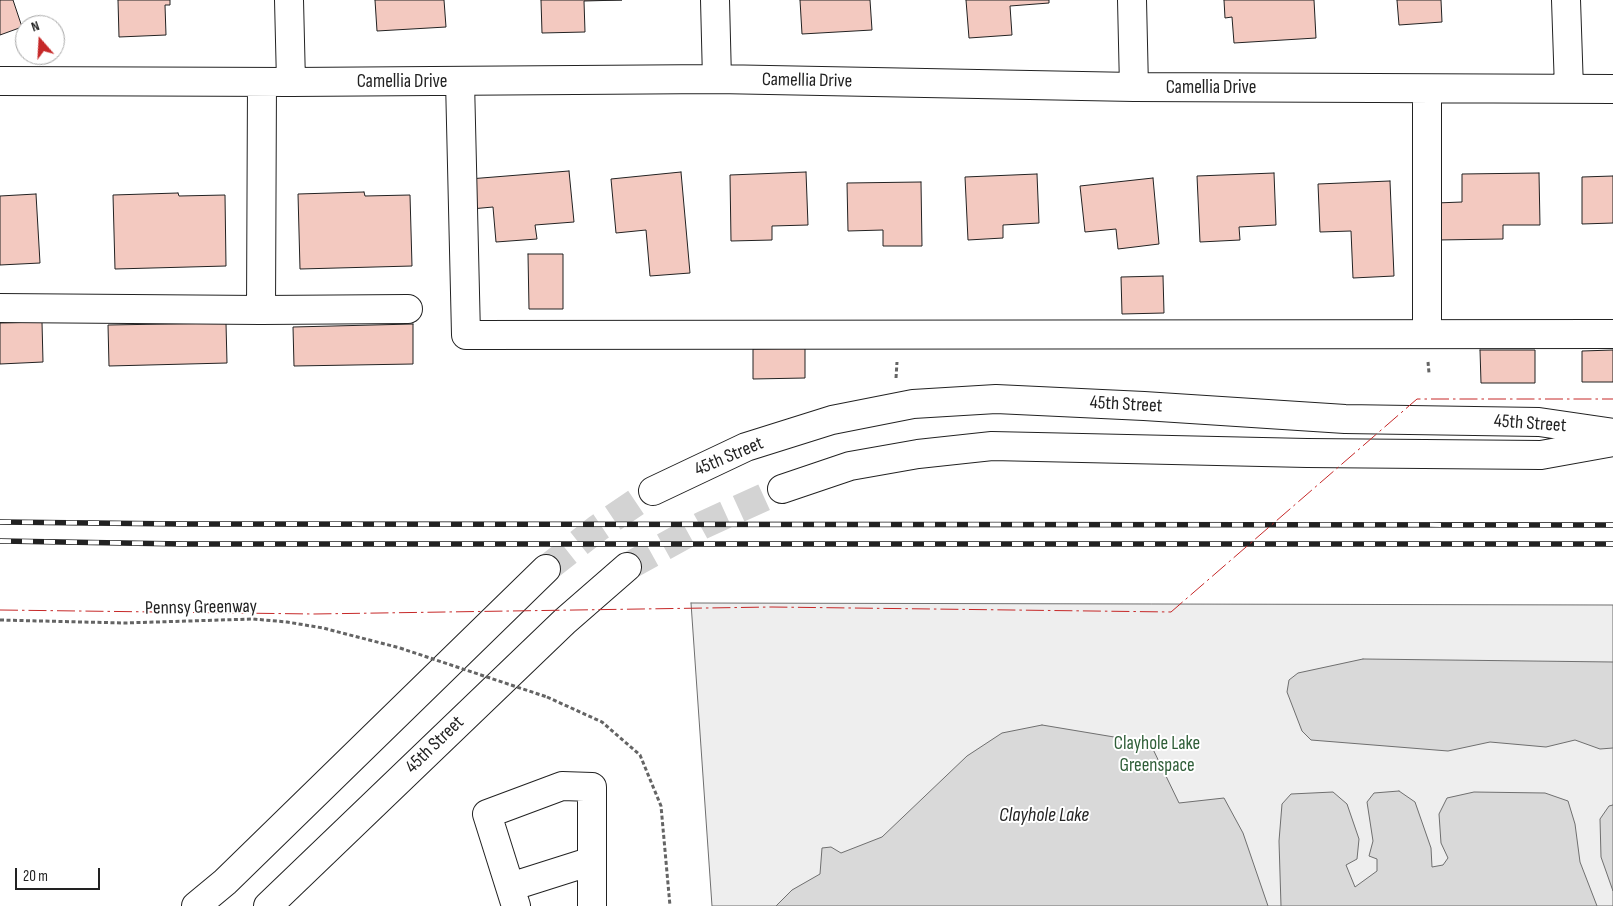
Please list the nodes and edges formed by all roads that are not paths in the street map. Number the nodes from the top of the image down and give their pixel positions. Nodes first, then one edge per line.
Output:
1 (288, 0) edge
2 (714, 0) edge
3 (1132, 0) edge
4 (1566, 0) edge
5 (718, 79) junction
6 (0, 81) edge
7 (460, 81) junction
8 (262, 82) junction
9 (291, 82) junction
10 (1134, 87) junction
11 (1427, 89) junction
12 (1569, 89) junction
13 (1613, 89) edge
14 (0, 308) edge
15 (408, 308) dead end
16 (261, 310) junction
17 (1427, 334) junction
18 (1613, 334) edge
19 (1613, 433) edge
20 (1613, 442) edge
21 (782, 489) tunnel mouth
22 (653, 491) tunnel mouth
23 (627, 567) tunnel mouth
24 (546, 569) tunnel mouth
25 (592, 861) junction
26 (513, 897) edge
27 (196, 906) edge
28 (268, 906) edge
29 (592, 906) edge

1 - 9 main road
2 - 5 main road
3 - 10 main road
4 - 12 main road
5 - 7 main road, Camellia Drive
5 - 10 main road, Camellia Drive
6 - 8 main road, Camellia Drive
7 - 9 main road, Camellia Drive
7 - 17 main road
8 - 9 main road, Camellia Drive
8 - 16 main road
10 - 11 main road, Camellia Drive
11 - 12 main road, Camellia Drive
11 - 17 main road
12 - 13 main road, Camellia Drive
14 - 16 main road
15 - 16 main road
17 - 18 main road
19 - 22 main road, 45th Street
20 - 21 main road, 45th Street
23 - 28 main road, 45th Street
24 - 27 main road
25 - 26 main road
25 - 26 main road
25 - 29 main road

